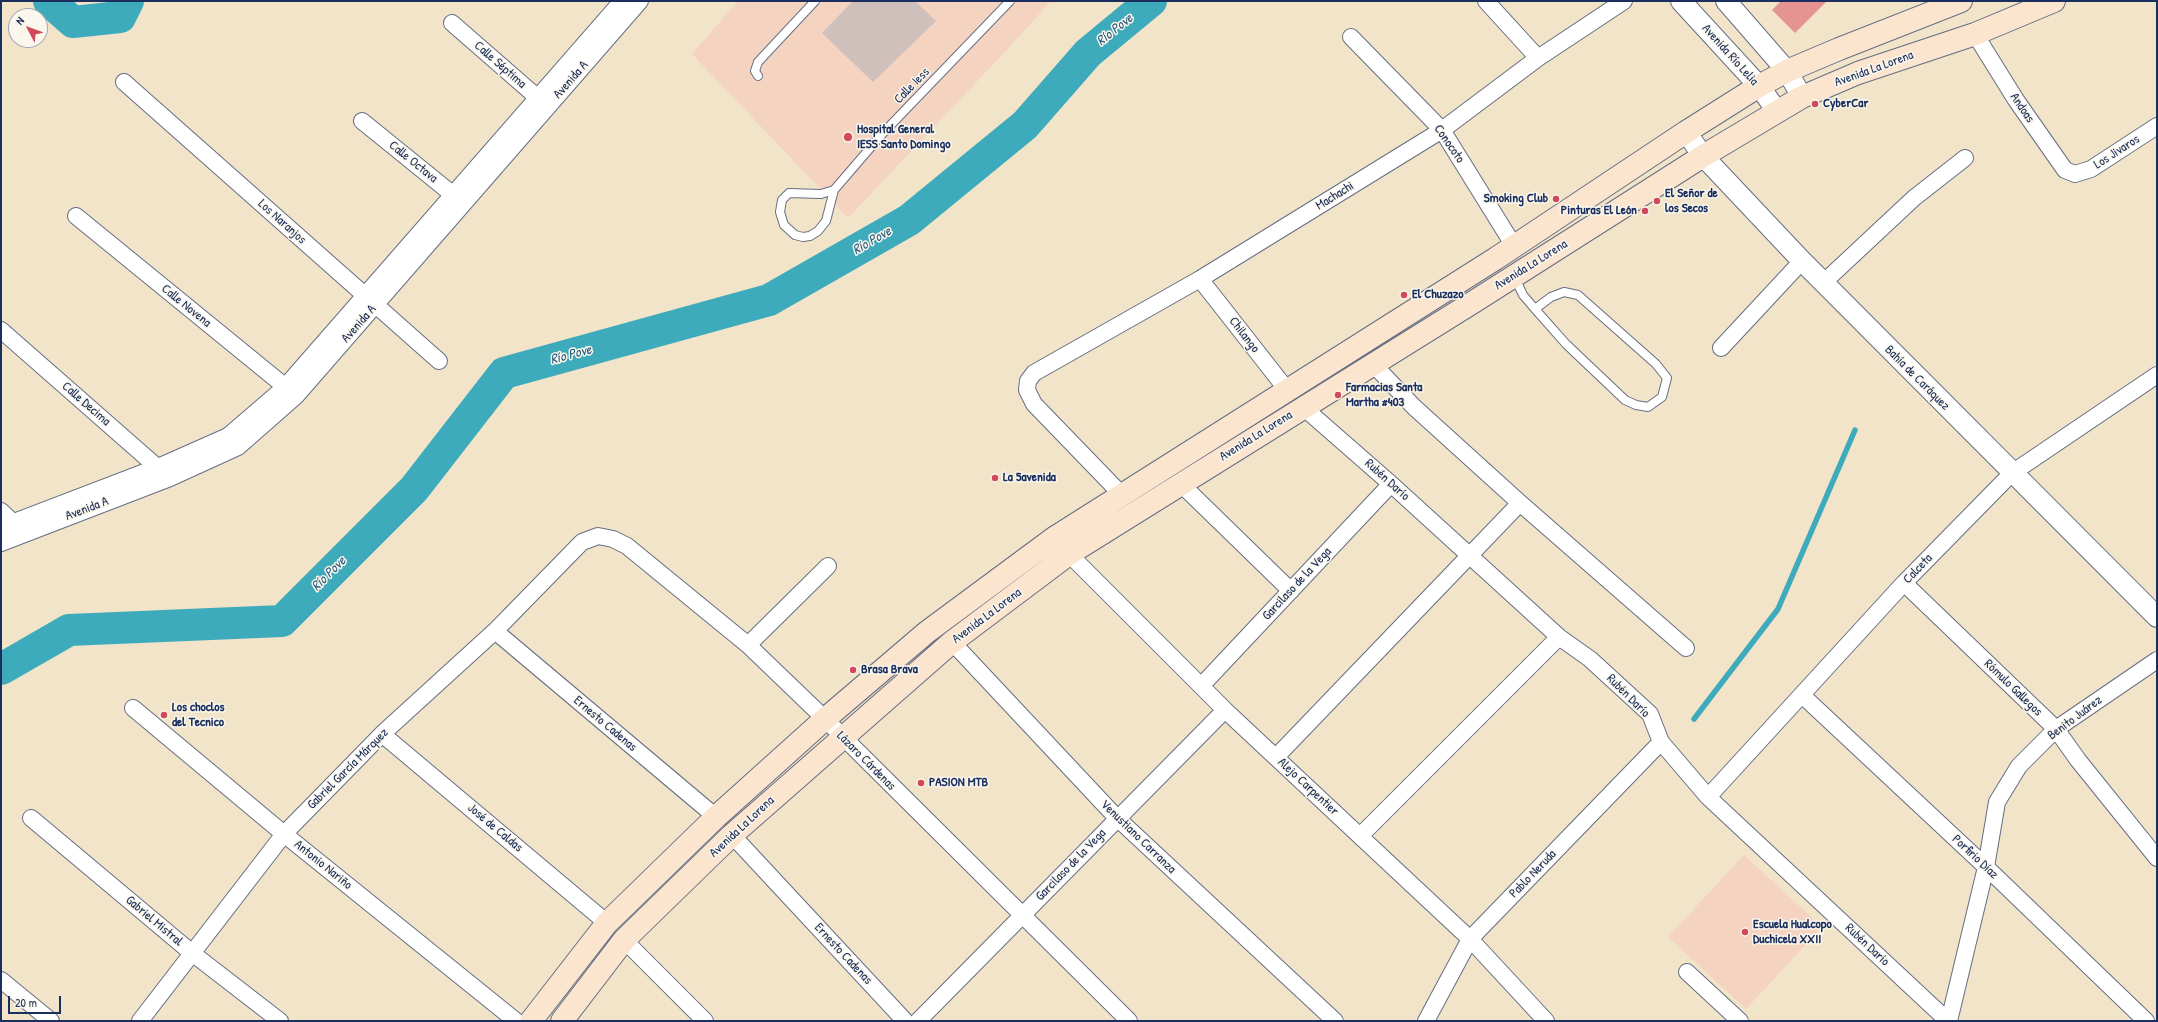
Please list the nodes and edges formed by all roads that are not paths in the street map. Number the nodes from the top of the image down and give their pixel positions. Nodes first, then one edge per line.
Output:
1 (815, 1) edge
2 (1010, 1) edge
3 (1486, 1) edge
4 (1624, 1) edge
5 (1681, 1) edge
6 (1726, 1) edge
7 (1961, 1) edge
8 (2054, 1) edge
9 (633, 2) edge
10 (452, 23) dead end
11 (1976, 34) junction
12 (1351, 37) dead end
13 (1538, 58) junction
14 (1787, 71) junction
15 (758, 76) dead end
16 (124, 82) dead end
17 (1759, 86) junction
18 (1802, 96) junction
19 (543, 102) junction
20 (1777, 111) junction
21 (362, 121) dead end
22 (2157, 126) edge
23 (1442, 130) junction
24 (1686, 132) junction
25 (1703, 156) junction
26 (1965, 158) dead end
27 (2076, 174) joint
28 (834, 190) junction
29 (459, 200) junction
30 (76, 216) dead end
31 (1514, 246) junction
32 (1802, 262) junction
33 (1514, 276) junction
34 (1200, 279) junction
35 (1823, 283) junction
36 (371, 300) junction
37 (1534, 309) junction
38 (1, 330) edge
39 (1721, 348) dead end
40 (439, 361) dead end
41 (1373, 364) junction
42 (2157, 374) edge
43 (1287, 390) junction
44 (291, 392) junction
45 (1303, 407) junction
46 (158, 467) junction
47 (2012, 473) junction
48 (170, 478) junction
49 (1180, 483) junction
50 (1391, 484) junction
51 (1121, 494) junction
52 (1520, 503) junction
53 (1, 511) edge
54 (13, 527) edge
55 (582, 542) joint
56 (1, 543) edge
57 (1069, 554) junction
58 (1469, 556) junction
59 (828, 566) dead end
60 (1904, 584) junction
61 (1291, 591) junction
62 (2157, 617) edge
63 (495, 631) junction
64 (1559, 637) junction
65 (952, 642) junction
66 (748, 645) junction
67 (1686, 648) dead end
68 (2157, 660) edge
69 (1202, 685) junction
70 (1802, 696) junction
71 (133, 708) dead end
72 (1225, 710) junction
73 (825, 719) junction
74 (2056, 729) junction
75 (382, 734) junction
76 (842, 737) junction
77 (1661, 742) junction
78 (1276, 757) junction
79 (1708, 797) junction
80 (716, 817) junction
81 (32, 818) dead end
82 (1118, 818) junction
83 (284, 834) junction
84 (732, 835) junction
85 (1360, 836) junction
86 (2157, 858) edge
87 (1986, 867) junction
88 (1022, 916) junction
89 (607, 923) junction
90 (1470, 938) junction
91 (624, 940) junction
92 (192, 953) junction
93 (1687, 972) dead end
94 (1, 980) edge
95 (51, 1021) edge
96 (140, 1021) edge
97 (280, 1021) edge
98 (516, 1021) edge
99 (532, 1021) edge
100 (562, 1021) edge
101 (705, 1021) edge
102 (905, 1021) edge
103 (918, 1021) edge
104 (1129, 1021) edge
105 (1336, 1021) edge
106 (1426, 1021) edge
107 (1546, 1021) edge
108 (1740, 1021) edge
109 (1949, 1021) edge
110 (2146, 1021) edge

1 - 15 lane
2 - 28 lane, Calle Iess
3 - 13 street
4 - 13 street, Machachi
5 - 17 street, Avenida Río Lelia
6 - 14 street
7 - 14 main road, Avenida La Lorena
8 - 11 main road, Avenida La Lorena
9 - 19 street, Avenida A
10 - 19 street, Calle Séptima
11 - 18 main road, Avenida La Lorena
11 - 27 street, Andoas
12 - 23 street, Conocoto
13 - 23 street, Machachi
14 - 17 main road, Avenida La Lorena
14 - 18 street
16 - 36 street, Los Naranjos
17 - 20 street, Avenida Río Lelia
17 - 24 main road, Avenida La Lorena
18 - 20 main road, Avenida La Lorena
19 - 29 street, Avenida A
20 - 25 main road, Avenida La Lorena
21 - 29 street, Calle Octava
22 - 27 street, Los Jivaros
23 - 31 street, Conocoto
23 - 34 street, Machachi
24 - 25 street, Bahía de Caráquez
24 - 31 main road, Avenida La Lorena
25 - 32 street, Bahía de Caráquez
25 - 33 main road, Avenida La Lorena
26 - 35 street
28 - 28 lane, Calle Iess
29 - 36 street, Avenida A
30 - 44 street, Calle Novena
31 - 43 main road, Avenida La Lorena
32 - 35 street, Bahía de Caráquez
32 - 39 street
33 - 37 lane
33 - 41 main road, Avenida La Lorena
34 - 43 street, Chilango
34 - 51 street, Machachi
35 - 47 street, Bahía de Caráquez
36 - 40 street, Los Naranjos
36 - 44 street, Avenida A
37 - 37 lane
38 - 46 street, Calle Decima
41 - 45 main road, Avenida La Lorena
41 - 52 street
42 - 47 street, Calceta
43 - 51 main road, Avenida La Lorena
44 - 46 street, Avenida A
44 - 48 street, Avenida A
45 - 49 main road, Avenida La Lorena
45 - 50 street, Rubén Darío
46 - 48 street, Calle Decima
46 - 54 street, Avenida A
47 - 60 street, Calceta
47 - 62 street, Bahía de Caráquez
48 - 54 street, Avenida A
49 - 57 main road, Avenida La Lorena
49 - 61 street
50 - 58 street, Rubén Darío
50 - 61 street, Garcilaso de la Vega
51 - 73 main road, Avenida La Lorena
52 - 58 street
52 - 67 street
53 - 54 street
54 - 56 street, Avenida A
55 - 63 street, Gabriel García Márquez
55 - 66 street, Lázaro Cárdenas
57 - 65 main road, Avenida La Lorena
57 - 69 street, Alejo Carpentier
58 - 64 street, Rubén Darío
58 - 78 street
59 - 66 street
60 - 70 street, Calceta
60 - 74 street, Rómulo Gallegos
61 - 69 street, Garcilaso de la Vega
63 - 75 street, Gabriel García Márquez
63 - 80 street, Ernesto Cadenas
64 - 77 street, Rubén Darío
64 - 85 street
65 - 76 main road, Avenida La Lorena
65 - 82 street, Venustiano Carranza
66 - 73 street, Lázaro Cárdenas
68 - 74 street, Benito Juárez
69 - 72 street, Alejo Carpentier
70 - 79 street, Calceta
70 - 87 street, Porfirio Díaz
71 - 83 street, Antonio Nariño
72 - 78 street, Alejo Carpentier
72 - 82 street, Garcilaso de la Vega
73 - 76 street, Lázaro Cárdenas
73 - 80 main road, Avenida La Lorena
74 - 86 street, Rómulo Gallegos
74 - 87 street, Benito Juárez
75 - 83 street, Gabriel García Márquez
75 - 89 street, José de Caldas
76 - 84 main road, Avenida La Lorena
76 - 88 street, Lázaro Cárdenas
77 - 79 street, Rubén Darío
77 - 90 street, Pablo Neruda
78 - 85 street, Alejo Carpentier
79 - 109 street, Rubén Darío
80 - 89 main road, Avenida La Lorena
81 - 92 street, Gabriel Mistral
82 - 88 street, Garcilaso de la Vega
82 - 105 street, Venustiano Carranza
83 - 92 street, Gabriel García Márquez
83 - 98 street, Antonio Nariño
84 - 91 main road, Avenida La Lorena
84 - 102 street, Ernesto Cadenas
85 - 90 street, Alejo Carpentier
87 - 109 street, Benito Juárez
87 - 110 street, Porfirio Díaz
88 - 103 street, Garcilaso de la Vega
88 - 104 street, Lázaro Cárdenas
89 - 99 main road, Avenida La Lorena
90 - 106 street, Pablo Neruda
90 - 107 street, Alejo Carpentier
91 - 100 main road, Avenida La Lorena
91 - 101 street
92 - 96 street, Gabriel García Márquez
92 - 97 street, Gabriel Mistral
93 - 108 street
94 - 95 street

